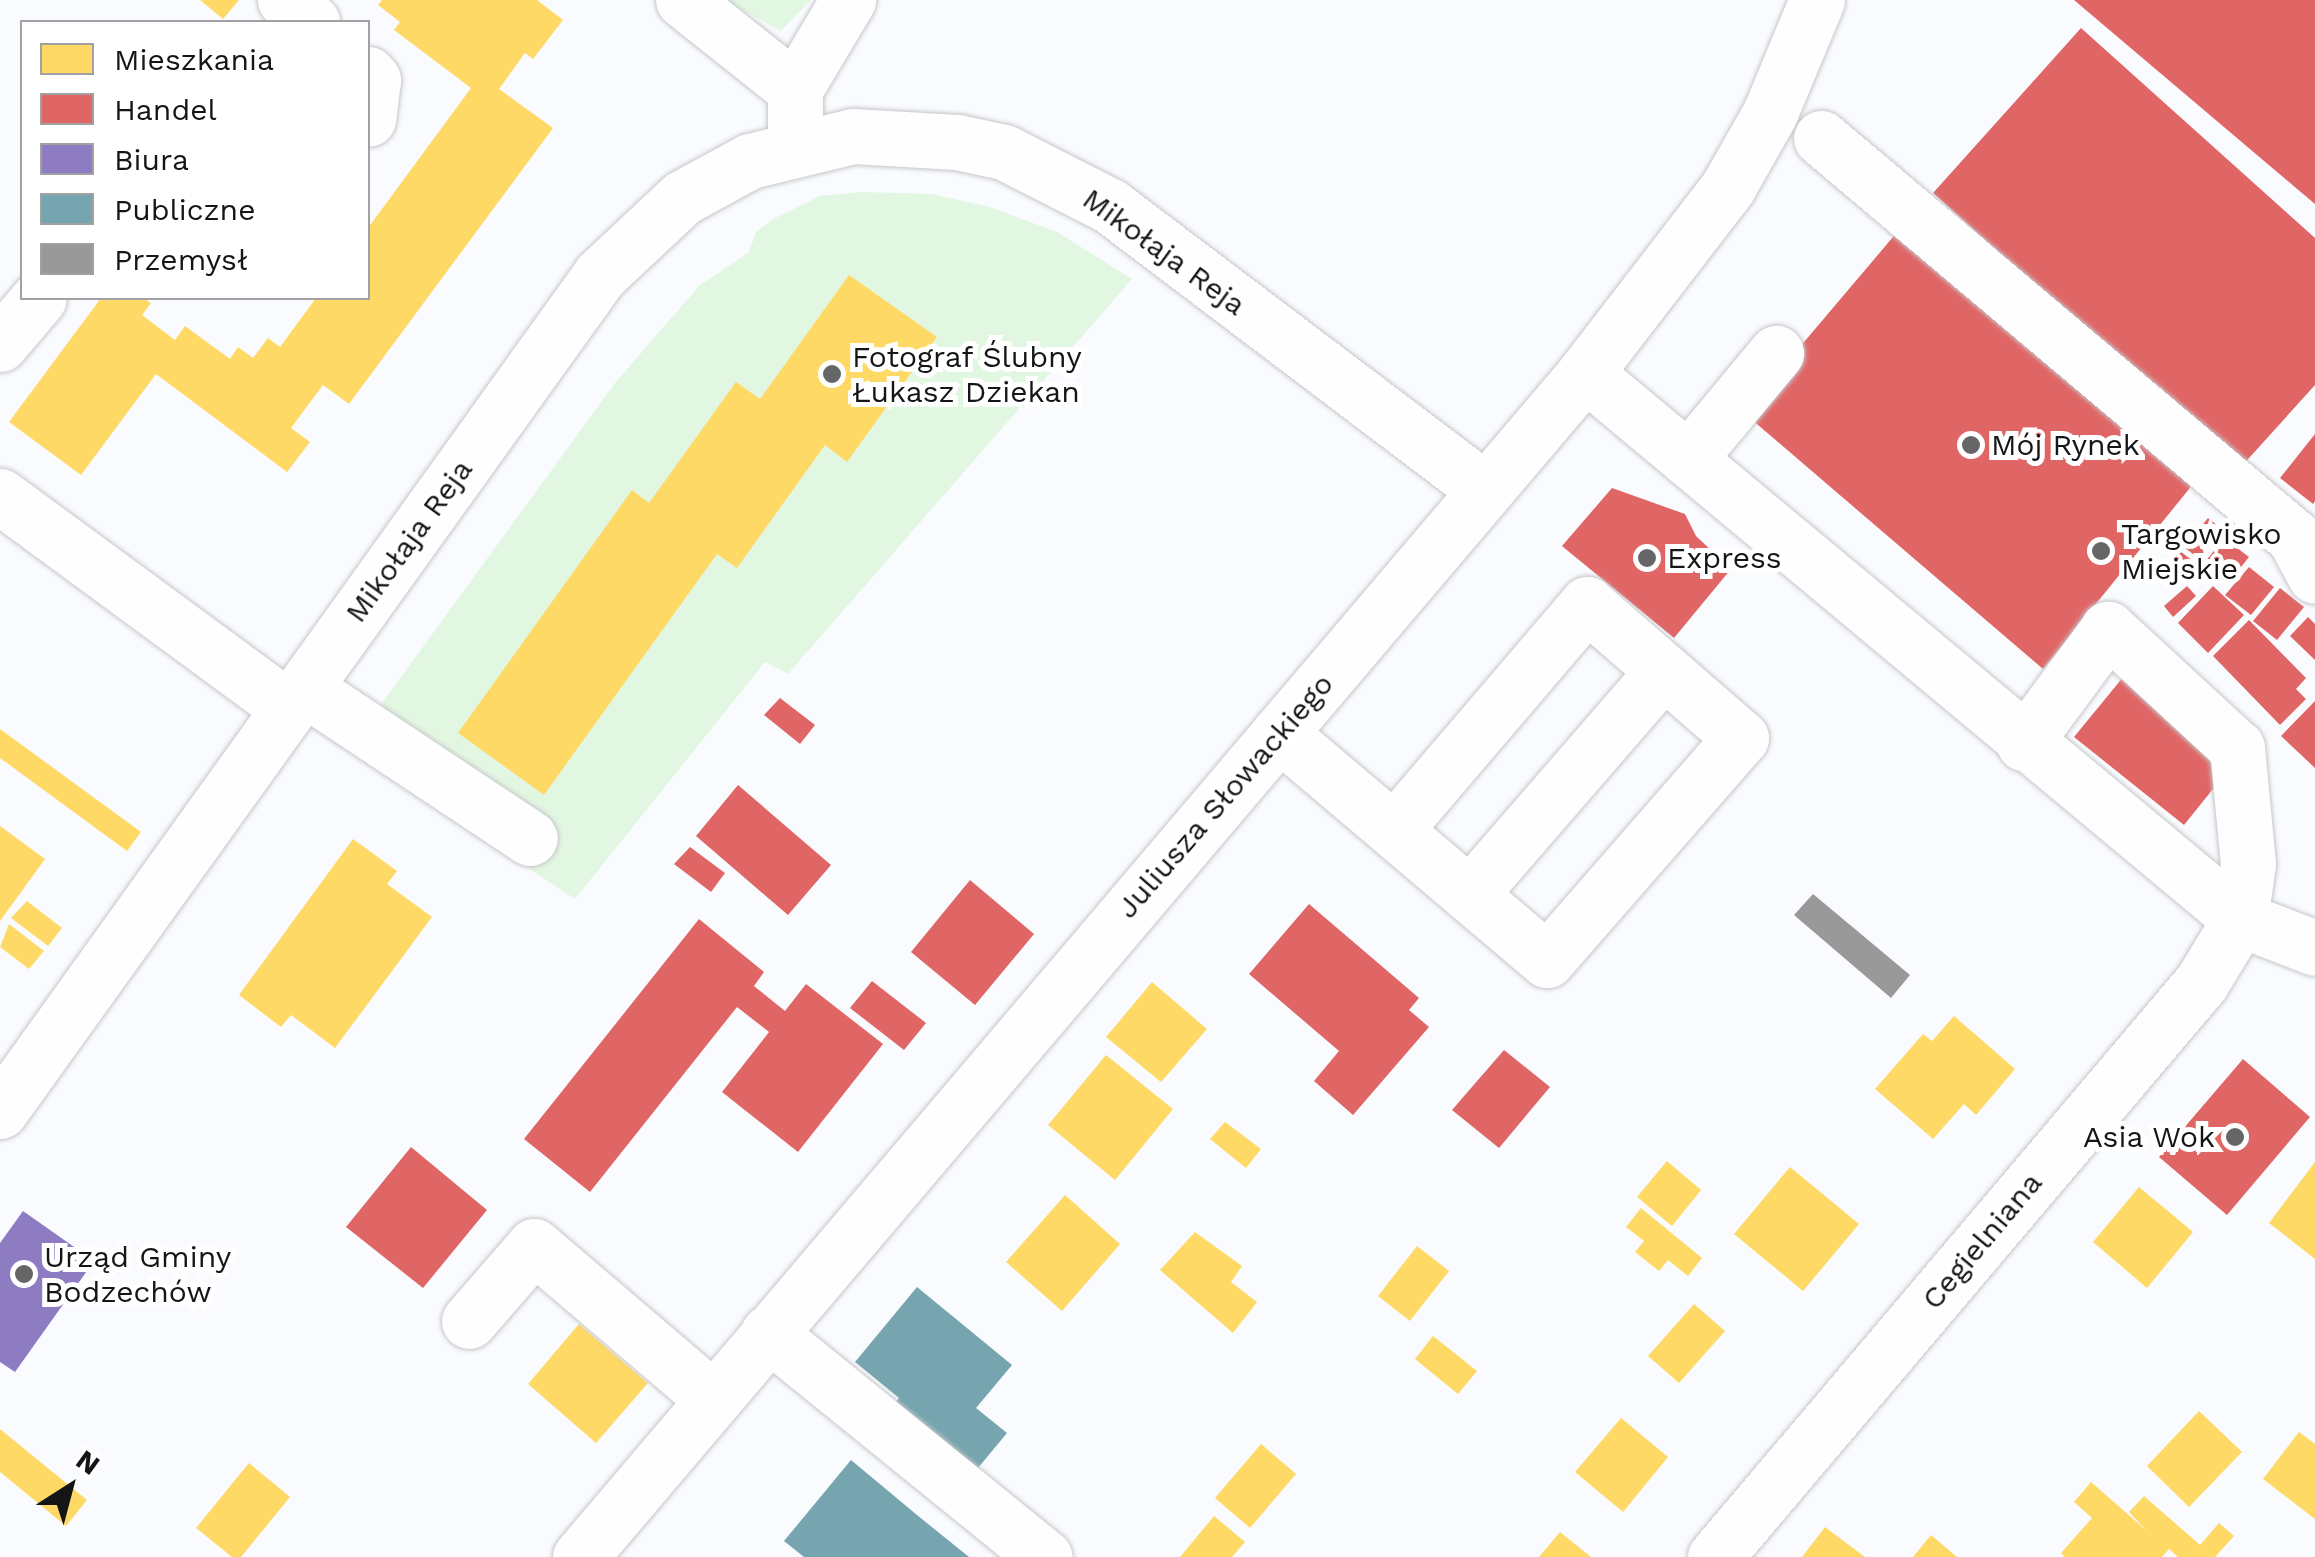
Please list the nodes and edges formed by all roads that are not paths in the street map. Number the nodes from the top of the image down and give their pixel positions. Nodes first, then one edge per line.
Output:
1 (285, 0) edge
2 (683, 0) edge
3 (848, 0) edge
4 (1817, 0) edge
5 (310, 20) edge
6 (370, 76) edge
7 (796, 88) junction
8 (370, 103) edge
9 (1821, 138) dead end
10 (795, 146) junction
11 (37, 300) edge
12 (0, 344) edge
13 (1776, 353) dead end
14 (1585, 373) junction
15 (1688, 459) junction
16 (1486, 490) junction
17 (0, 496) edge
18 (2313, 569) edge
19 (1663, 671) junction
20 (296, 698) junction
21 (1279, 733) junction
22 (2024, 743) junction
23 (1395, 829) junction
24 (530, 838) dead end
25 (1470, 894) junction
26 (2240, 919) junction
27 (2314, 946) edge
28 (0, 1110) edge
29 (469, 1321) dead end
30 (768, 1332) junction
31 (712, 1398) junction
32 (580, 1557) edge
33 (1045, 1557) edge
34 (1715, 1557) edge

1 - 5 street
2 - 7 street
3 - 7 street
4 - 14 street, Juliusza Słowackiego
6 - 8 street
7 - 10 street
9 - 18 street
10 - 16 street, Mikołaja Reja
10 - 20 street, Mikołaja Reja
11 - 12 street
13 - 15 street
14 - 15 street
14 - 16 street, Juliusza Słowackiego
15 - 22 street
16 - 21 street, Juliusza Słowackiego
17 - 20 street
19 - 23 street
19 - 25 street
19 - 25 street
20 - 24 street
20 - 28 street, Mikołaja Reja
21 - 23 street
21 - 30 street, Juliusza Słowackiego
22 - 26 street
22 - 26 street
23 - 25 street
26 - 27 street
26 - 34 street, Cegielniana
29 - 31 street
30 - 31 street, Juliusza Słowackiego
30 - 33 street
31 - 32 street, Juliusza Słowackiego

